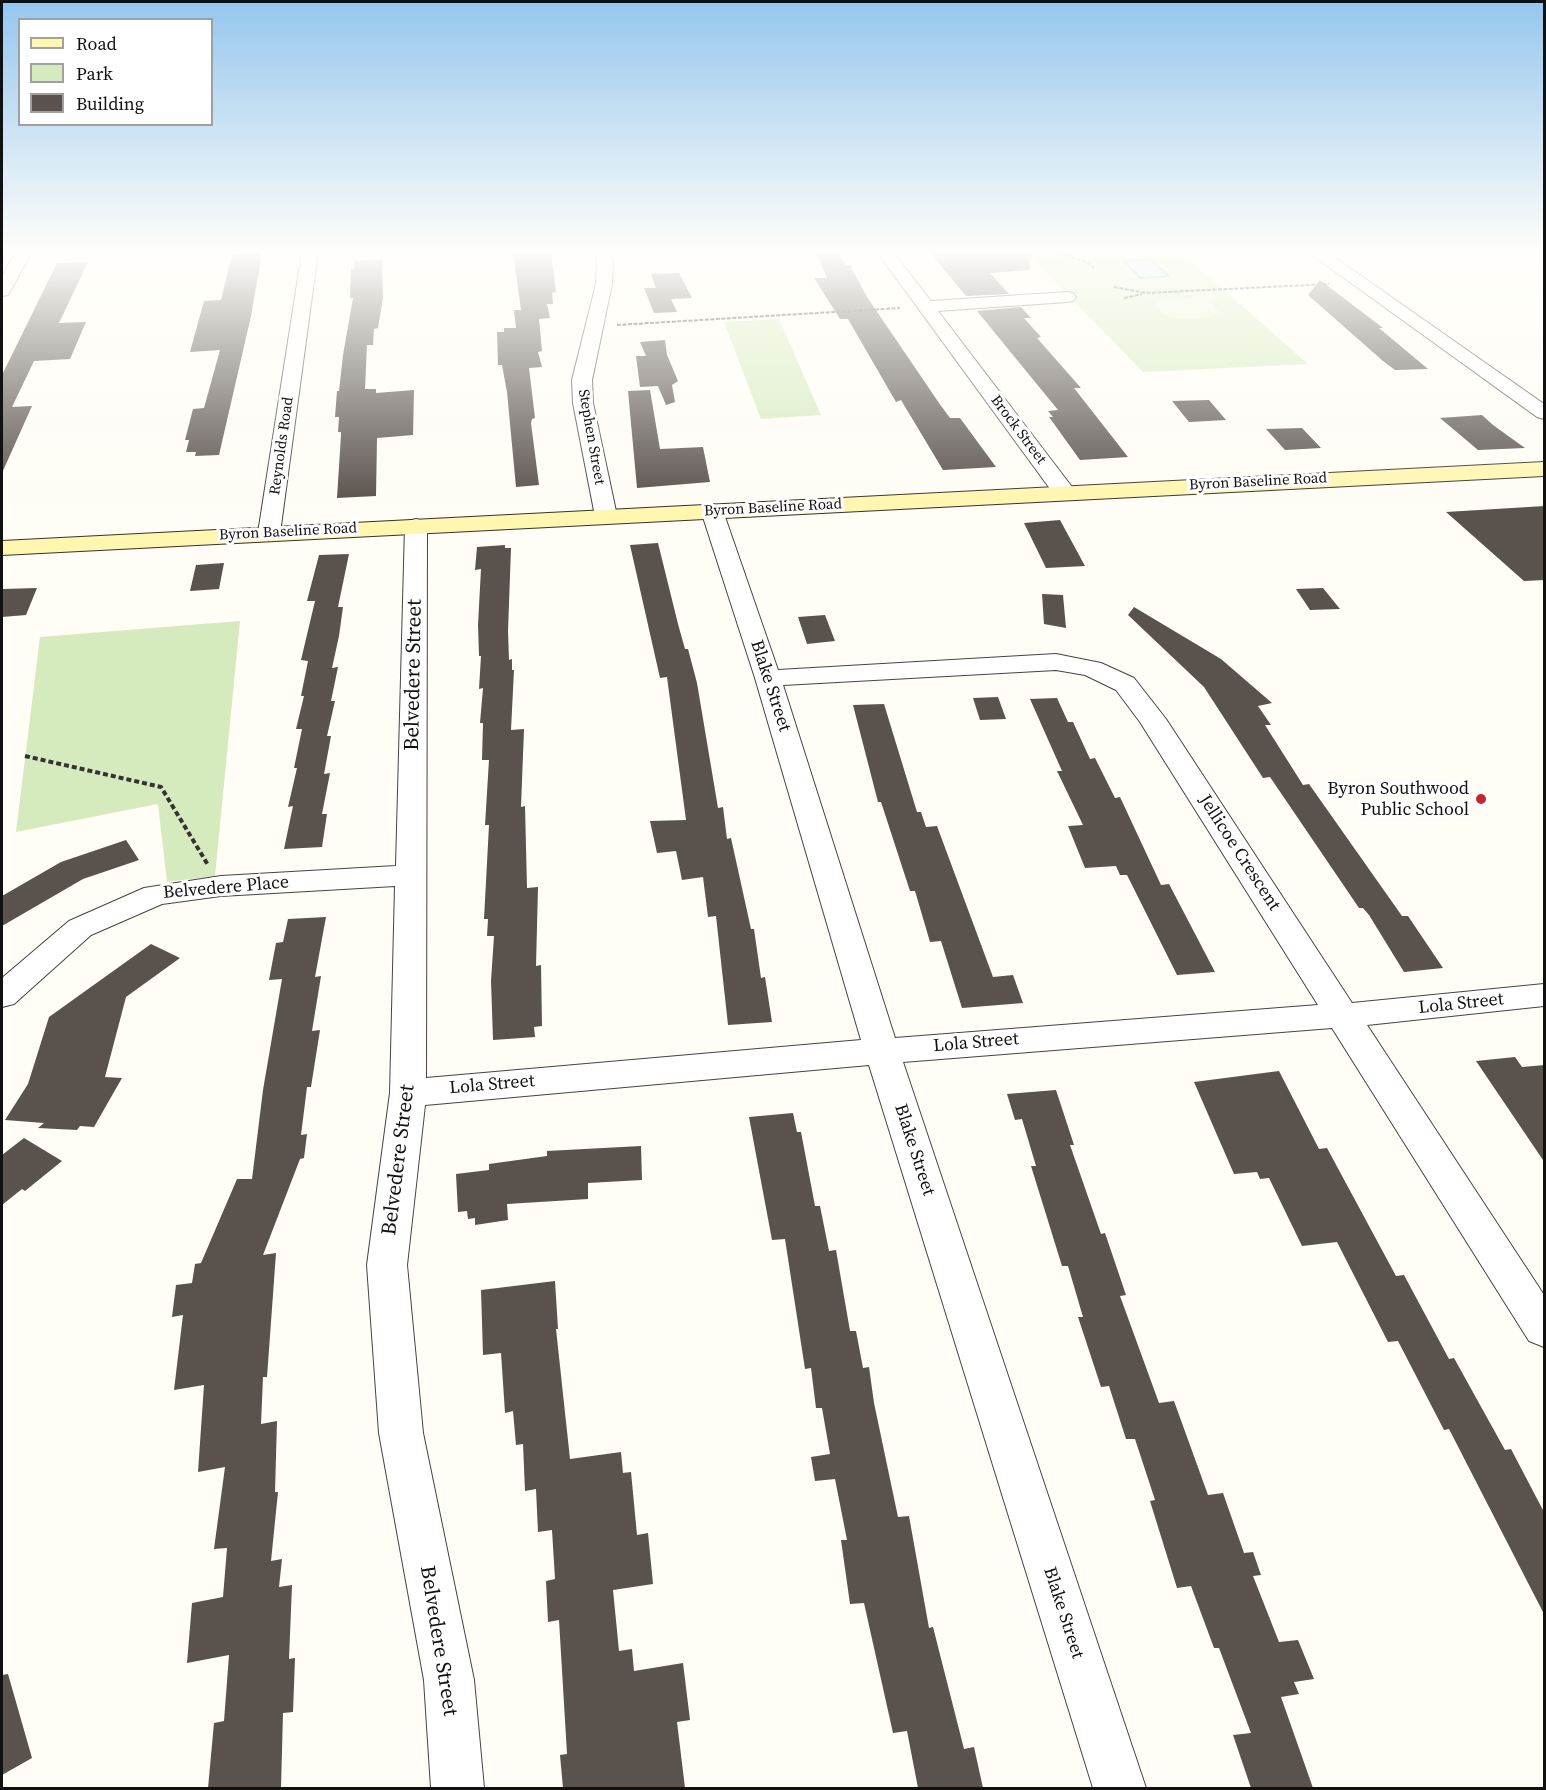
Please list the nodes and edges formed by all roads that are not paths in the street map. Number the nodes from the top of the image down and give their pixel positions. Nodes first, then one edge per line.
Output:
1 (298, 336) edge
2 (592, 336) edge
3 (940, 336) edge
4 (1432, 336) edge
5 (1545, 414) edge
6 (1545, 469) edge
7 (1064, 492) junction
8 (712, 511) junction
9 (606, 516) junction
10 (416, 526) junction
11 (269, 533) junction
12 (2, 548) edge
13 (768, 678) junction
14 (411, 875) junction
15 (1545, 995) edge
16 (2, 996) edge
17 (1342, 1014) junction
18 (882, 1051) junction
19 (408, 1093) junction
20 (1545, 1329) edge
21 (457, 1788) edge
22 (1120, 1788) edge

1 - 11 street, Reynolds Road
2 - 9 street, Stephen Street
3 - 7 street, Brock Street
4 - 5 street
6 - 7 main road, Byron Baseline Road
7 - 8 main road, Byron Baseline Road
8 - 9 main road, Byron Baseline Road
8 - 13 street, Blake Street
9 - 10 main road, Byron Baseline Road
10 - 11 main road, Byron Baseline Road
10 - 14 street, Belvedere Street
11 - 12 main road, Byron Baseline Road
13 - 17 street, Jellicoe Crescent
13 - 18 street, Blake Street
14 - 16 street, Belvedere Place
14 - 19 street, Belvedere Street
15 - 17 street, Lola Street
17 - 18 street, Lola Street
17 - 20 street, Jellicoe Crescent
18 - 19 street, Lola Street
18 - 22 street, Blake Street
19 - 21 street, Belvedere Street

